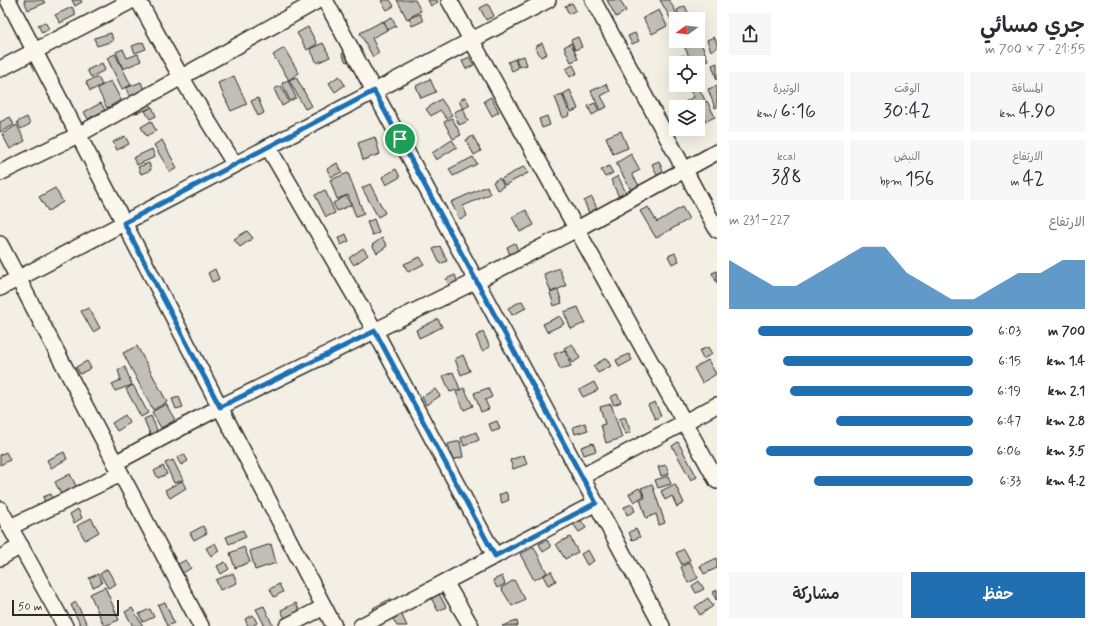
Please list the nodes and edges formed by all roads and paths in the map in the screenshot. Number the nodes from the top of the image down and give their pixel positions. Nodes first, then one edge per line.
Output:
1 (8, 0) edge
2 (133, 0) edge
3 (138, 0) edge
4 (319, 0) edge
5 (325, 0) edge
6 (449, 0) edge
7 (548, 0) edge
8 (593, 0) edge
9 (471, 40) junction
10 (35, 51) junction
11 (0, 69) edge
12 (181, 77) junction
13 (374, 91) junction
14 (78, 134) junction
15 (268, 147) junction
16 (717, 152) edge
17 (235, 165) junction
18 (685, 171) junction
19 (0, 173) edge
20 (124, 223) junction
21 (577, 229) junction
22 (717, 230) edge
23 (0, 244) edge
24 (18, 279) junction
25 (476, 281) junction
26 (0, 288) edge
27 (375, 331) junction
28 (717, 405) edge
29 (220, 407) junction
30 (684, 422) junction
31 (118, 468) junction
32 (582, 477) junction
33 (717, 481) edge
34 (596, 503) junction
35 (0, 508) edge
36 (10, 527) junction
37 (21, 546) junction
38 (495, 556) junction
39 (0, 558) edge
40 (445, 582) junction
41 (324, 607) junction
42 (65, 626) edge
43 (201, 626) edge
44 (287, 626) edge
45 (334, 626) edge
46 (361, 626) edge
47 (471, 626) edge
48 (662, 626) edge

1 - 10 street
2 - 10 street
3 - 12 street
4 - 12 street
5 - 13 street
6 - 9 street
7 - 9 street
8 - 18 street
9 - 13 street
9 - 21 street
10 - 11 street
10 - 14 street
12 - 14 street
12 - 17 street
13 - 15 street
13 - 25 street
14 - 19 street
14 - 20 street
15 - 17 street
15 - 27 street
16 - 18 street
17 - 20 street
18 - 21 street
18 - 22 street
20 - 24 street
20 - 29 street
21 - 25 street
21 - 30 street
23 - 24 street
24 - 26 street
24 - 31 street
25 - 27 street
25 - 32 street
27 - 29 street
27 - 38 street
28 - 30 street
29 - 31 street
29 - 41 street
30 - 32 street
30 - 33 street
31 - 36 street
31 - 43 street
32 - 34 street
34 - 38 street
34 - 48 street
35 - 36 street
36 - 37 street
37 - 39 street
37 - 42 street
38 - 40 street
40 - 46 street
40 - 47 street
41 - 44 street
41 - 45 street

